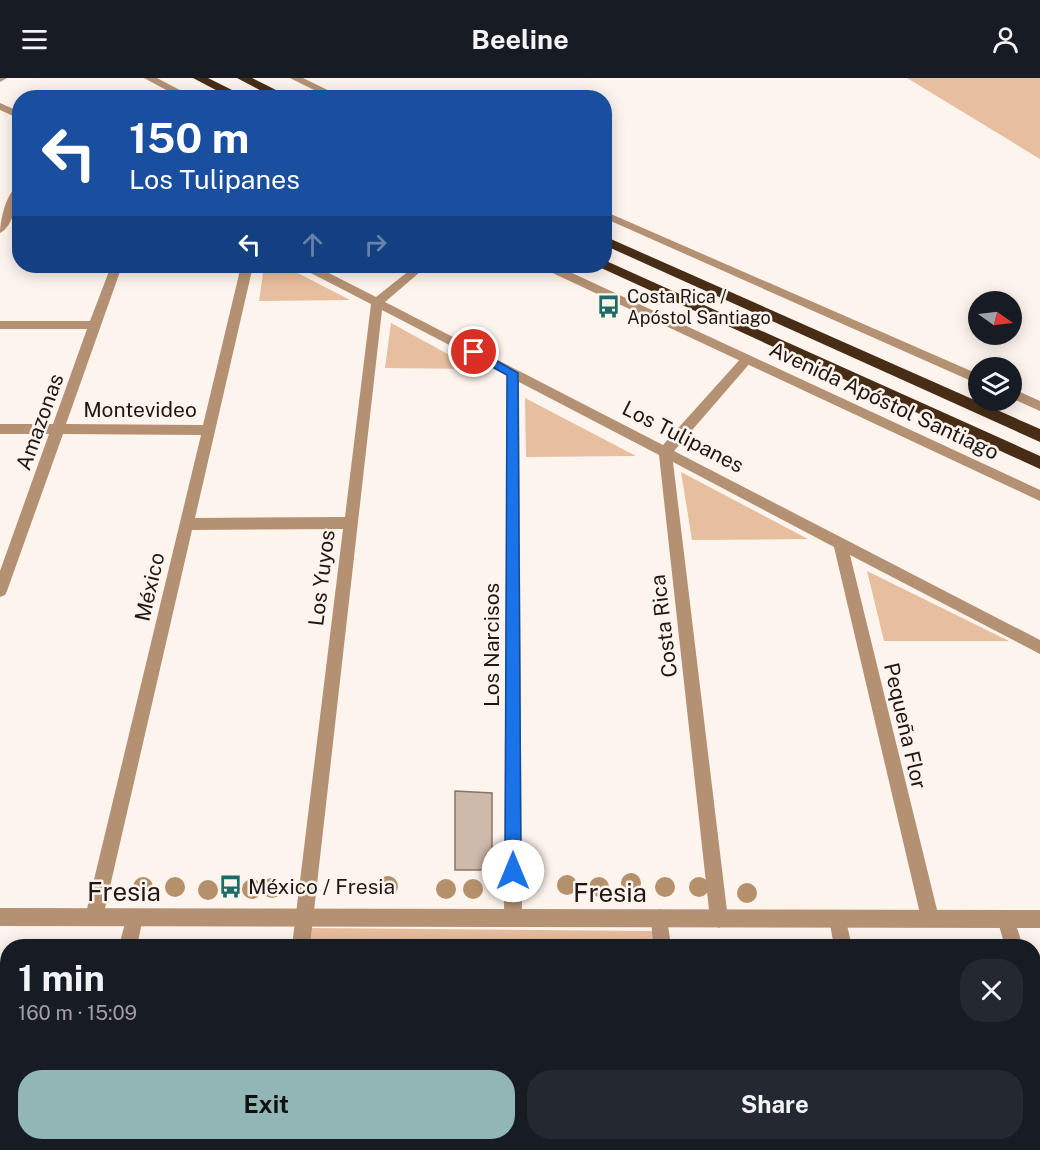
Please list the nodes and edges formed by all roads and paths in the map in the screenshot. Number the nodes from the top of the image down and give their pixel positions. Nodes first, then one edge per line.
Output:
1 (149, 78) edge
2 (199, 78) edge
3 (243, 78) edge
4 (295, 78) edge
5 (174, 90) edge
6 (225, 90) edge
7 (269, 90) edge
8 (321, 90) edge
9 (12, 204) edge
10 (612, 218) edge
11 (0, 229) edge
12 (612, 244) edge
13 (612, 268) edge
14 (113, 273) edge
15 (245, 273) edge
16 (320, 273) edge
17 (413, 273) edge
18 (563, 273) edge
19 (376, 302) junction
20 (0, 325) edge
21 (94, 325) junction
22 (747, 359) junction
23 (513, 373) junction
24 (968, 374) edge
25 (1022, 398) edge
26 (1040, 406) edge
27 (0, 429) edge
28 (57, 430) junction
29 (208, 430) junction
30 (1040, 436) edge
31 (665, 452) junction
32 (1040, 464) edge
33 (1040, 496) edge
34 (350, 523) junction
35 (186, 524) junction
36 (840, 543) junction
37 (6, 555) edge
38 (0, 591) edge
39 (1040, 647) edge
40 (0, 917) edge
41 (94, 917) junction
42 (134, 918) junction
43 (305, 918) junction
44 (513, 918) junction
45 (660, 918) junction
46 (930, 918) junction
47 (719, 919) junction
48 (838, 919) junction
49 (1006, 919) junction
50 (1040, 919) edge
51 (130, 939) edge
52 (302, 939) edge
53 (662, 939) edge
54 (842, 939) edge
55 (1012, 939) edge

1 - 5 street
2 - 6 highway
3 - 7 highway
4 - 8 street
9 - 11 street
10 - 24 street
12 - 30 highway
13 - 32 highway
14 - 21 street, Amazonas
15 - 29 street, México
16 - 19 street, Los Tulipanes
17 - 19 street
18 - 22 street, Avenida Apóstol Santiago
19 - 23 street, Los Tulipanes
19 - 34 street, Los Yuyos
20 - 21 street
21 - 28 street, Amazonas
22 - 31 street
22 - 33 street, Avenida Apóstol Santiago
23 - 31 street, Los Tulipanes
23 - 44 street, Los Narcisos
25 - 26 street
27 - 28 street, Montevideo
28 - 29 street, Montevideo
28 - 37 street, Amazonas
29 - 35 street, México
31 - 36 street, Los Tulipanes
31 - 47 street, Costa Rica
34 - 35 street
34 - 43 street, Los Yuyos
35 - 41 street, México
36 - 39 street, Los Tulipanes
36 - 46 street, Pequeña Flor
37 - 38 street, Amazonas
40 - 41 street, Fresia
41 - 42 street, Fresia
42 - 43 street, Fresia
42 - 51 street
43 - 44 street, Fresia
43 - 52 street, Los Yuyos
44 - 45 street, Fresia
45 - 47 street, Fresia
45 - 53 street
46 - 48 street, Fresia
46 - 49 street, Fresia
47 - 48 street, Fresia
48 - 54 street
49 - 50 street, Fresia
49 - 55 street

